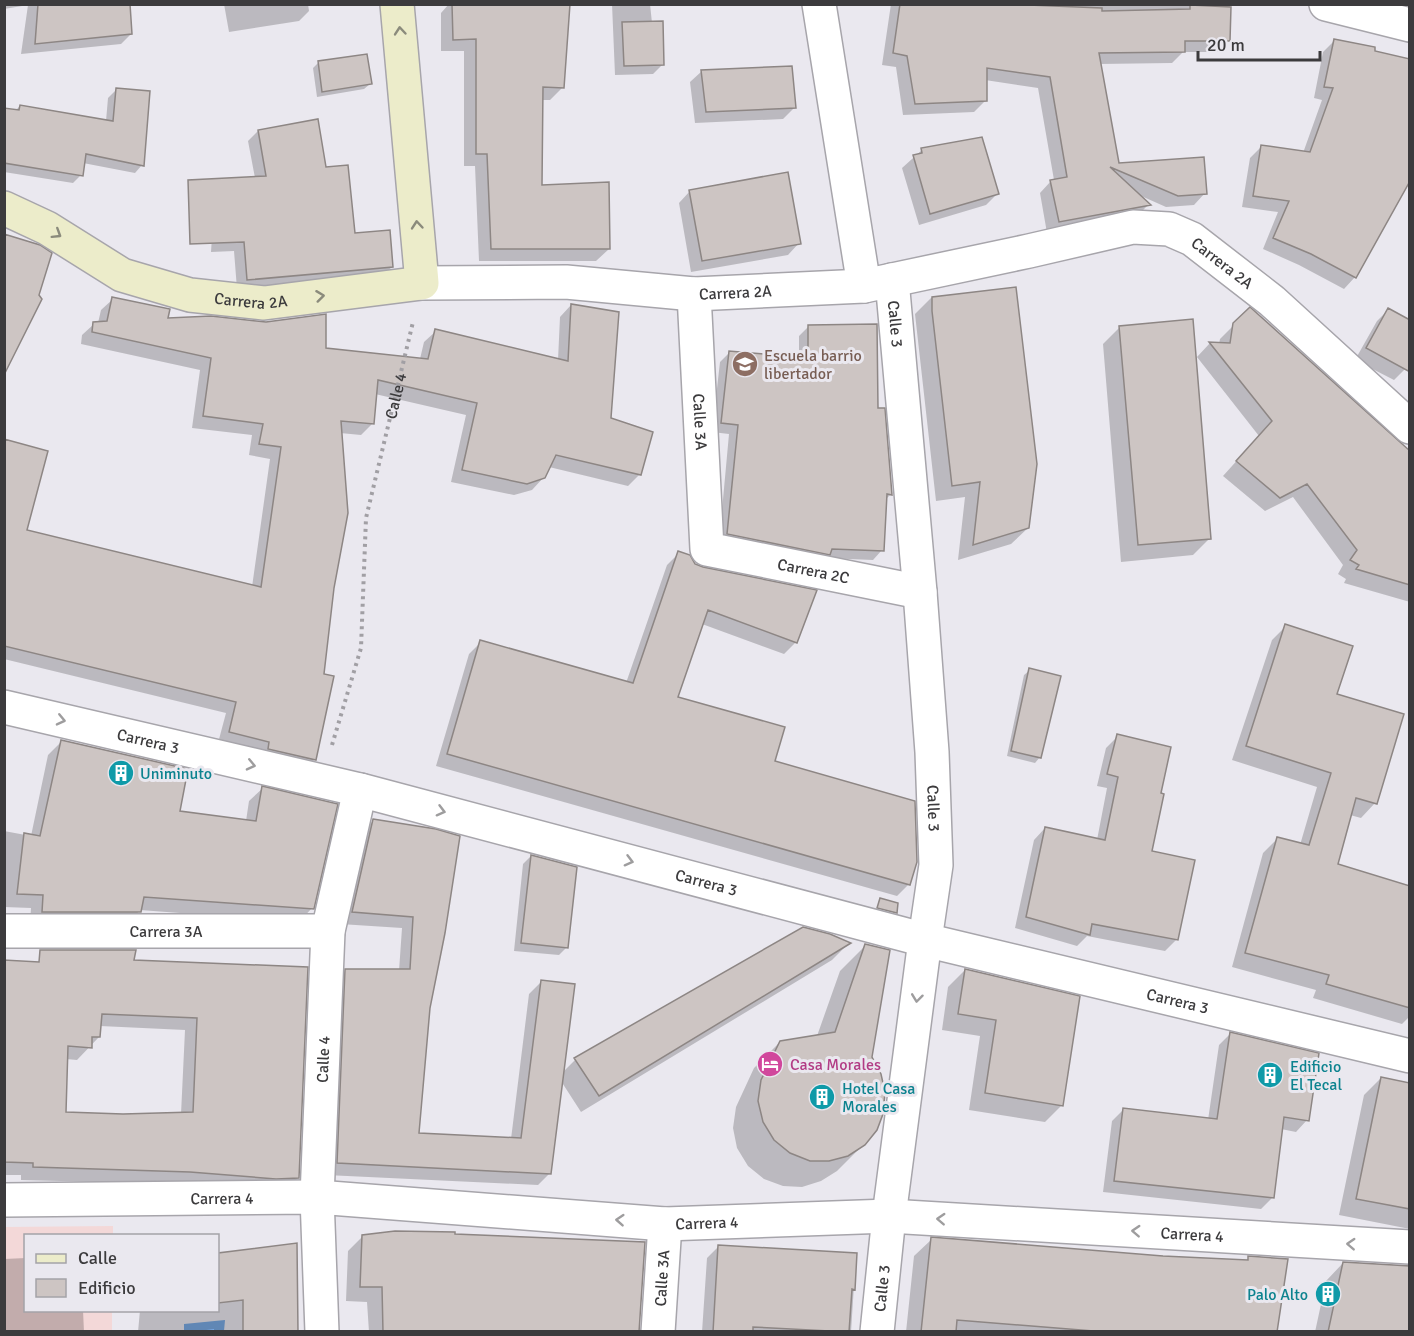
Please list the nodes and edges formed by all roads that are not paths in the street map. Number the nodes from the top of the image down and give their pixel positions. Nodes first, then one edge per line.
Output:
1 (397, 4) edge
2 (819, 4) edge
3 (1326, 4) edge
4 (1410, 25) edge
5 (4, 208) edge
6 (422, 283) junction
7 (878, 283) junction
8 (694, 294) junction
9 (1410, 427) edge
10 (707, 549) joint
11 (920, 592) junction
12 (4, 707) edge
13 (360, 790) junction
14 (4, 931) edge
15 (328, 931) junction
16 (925, 940) junction
17 (1410, 1056) edge
18 (316, 1197) junction
19 (4, 1200) edge
20 (889, 1216) junction
21 (665, 1224) junction
22 (1410, 1247) edge
23 (322, 1332) edge
24 (658, 1332) edge
25 (877, 1332) edge

6 -> 1 main road
2 - 7 street, Calle 3
3 - 4 street
5 -> 6 main road, Carrera 2A
6 - 8 street, Carrera 2A
7 - 8 street, Carrera 2A
7 - 9 street, Carrera 2A
7 - 11 street, Calle 3
8 - 10 street, Calle 3A
10 - 11 street, Carrera 2C
11 - 16 street, Calle 3
12 -> 13 street, Carrera 3
13 - 15 street, Calle 4
13 -> 16 street, Carrera 3
14 - 15 street, Carrera 3A
15 - 18 street, Calle 4
16 - 17 street, Carrera 3
16 -> 20 street, Calle 3
18 - 19 street, Carrera 4
21 -> 18 street, Carrera 4
18 - 23 street, Calle 4
20 - 21 street, Carrera 4
22 -> 20 street, Carrera 4
20 - 25 street, Calle 3
21 - 24 street, Calle 3A

